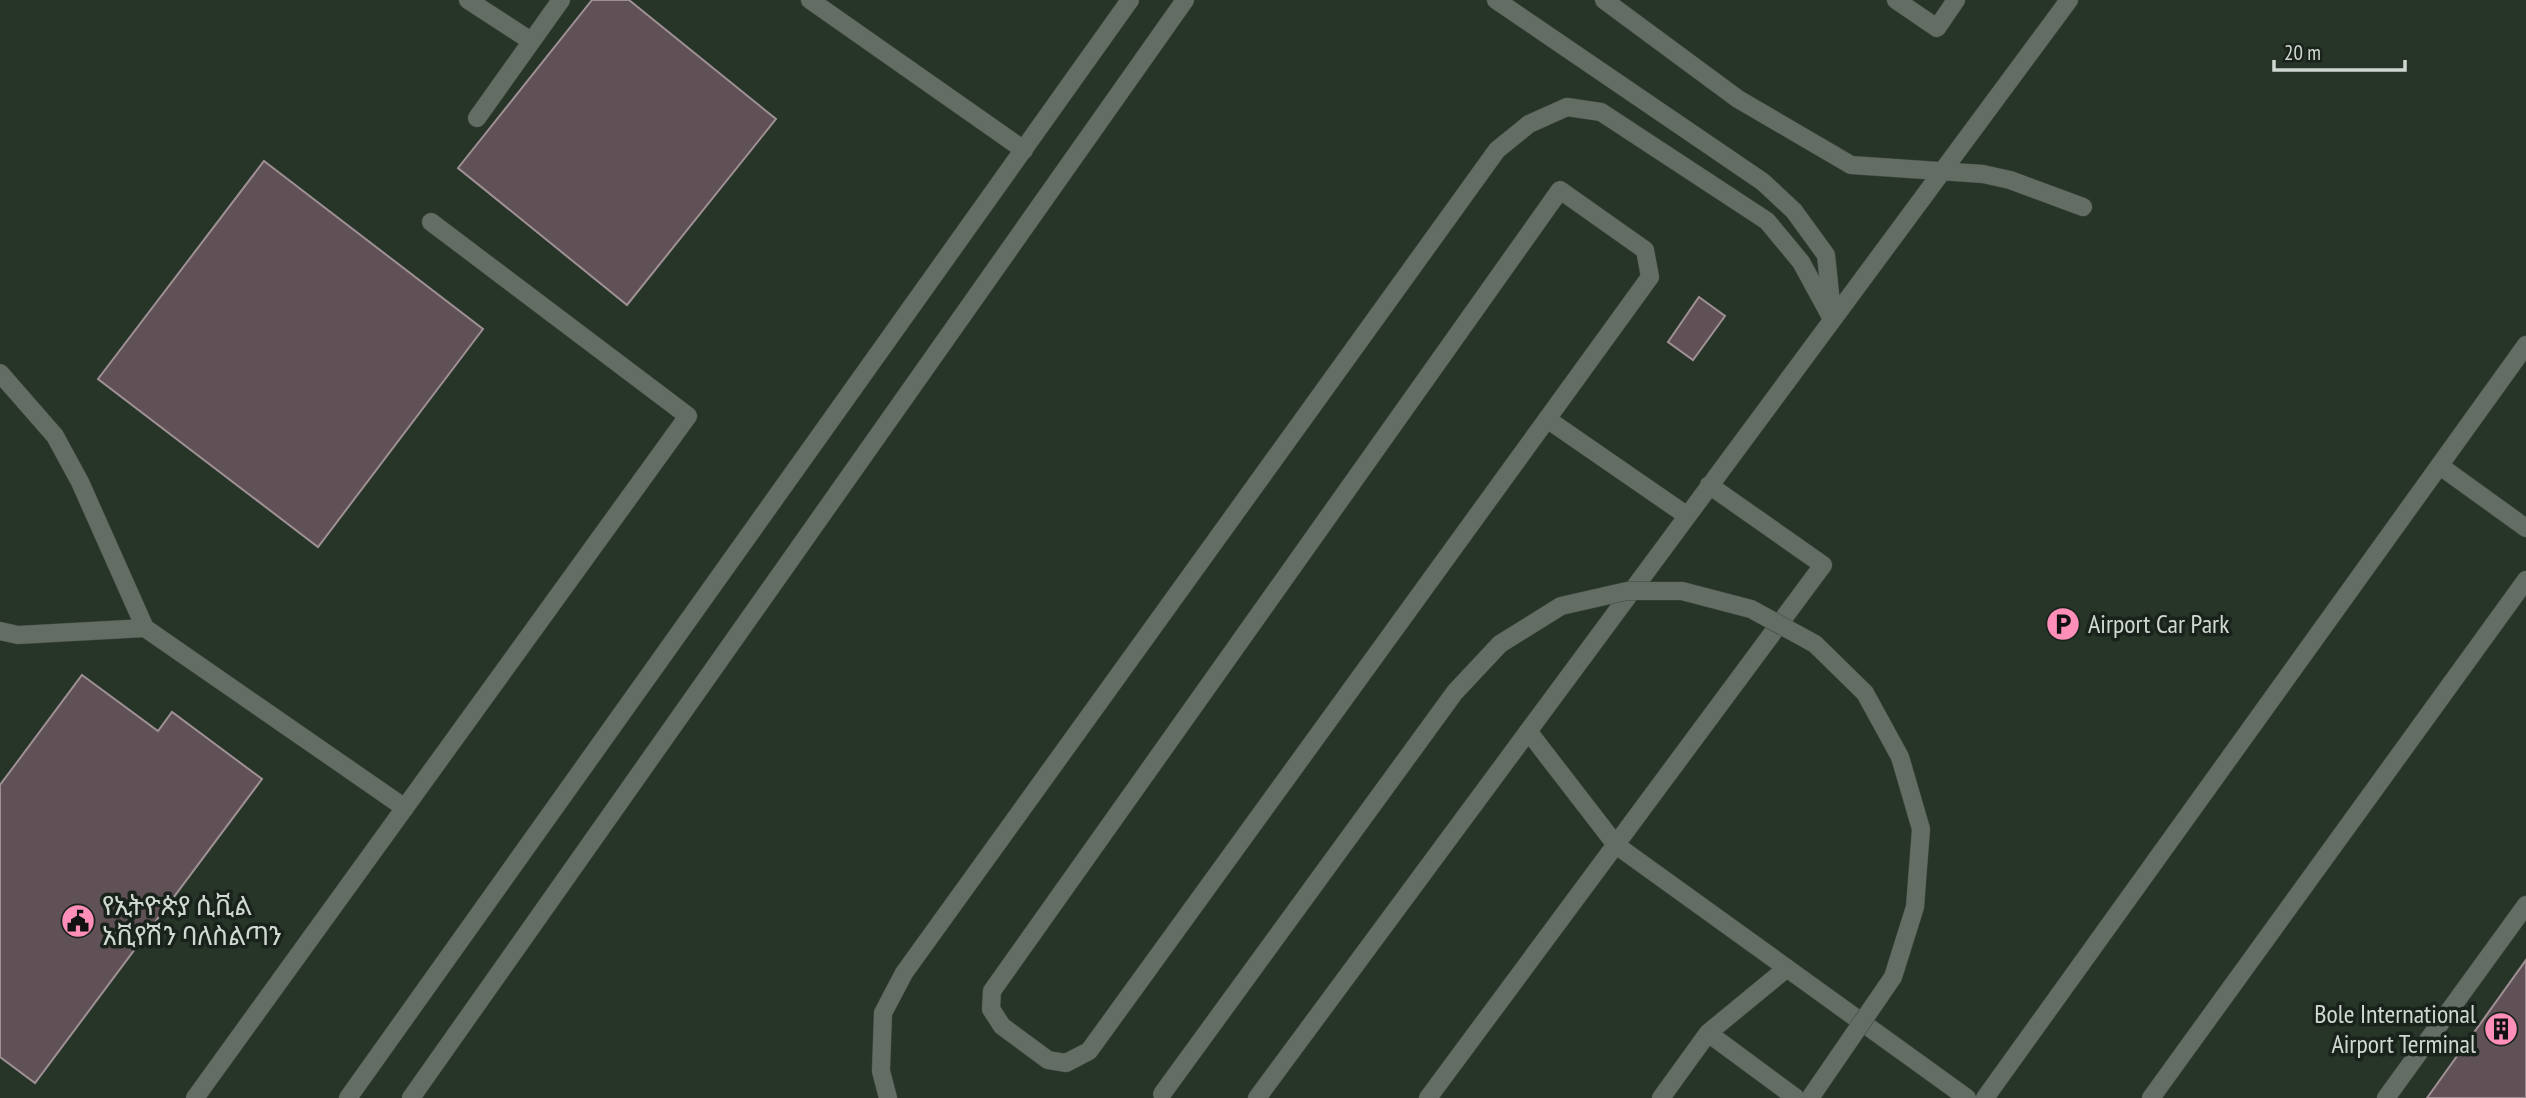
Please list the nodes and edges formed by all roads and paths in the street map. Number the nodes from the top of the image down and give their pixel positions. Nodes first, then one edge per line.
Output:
1 (468, 0) edge
2 (561, 0) edge
3 (810, 0) edge
4 (1130, 0) edge
5 (1185, 0) edge
6 (1496, 0) edge
7 (1604, 0) edge
8 (1896, 0) edge
9 (1956, 0) edge
10 (2069, 0) edge
11 (531, 41) junction
12 (477, 118) dead end
13 (1024, 150) junction
14 (1940, 172) junction
15 (2083, 207) dead end
16 (431, 222) dead end
17 (1832, 319) junction
18 (2526, 345) edge
19 (0, 373) edge
20 (1547, 419) junction
21 (2440, 466) junction
22 (1709, 485) junction
23 (1686, 515) junction
24 (2526, 528) edge
25 (2526, 580) edge
26 (145, 628) junction
27 (0, 631) edge
28 (1528, 731) junction
29 (405, 808) junction
30 (1615, 845) junction
31 (2526, 905) edge
32 (1787, 968) junction
33 (1708, 1033) junction
34 (1160, 1097) edge
35 (195, 1098) edge
36 (348, 1098) edge
37 (411, 1098) edge
38 (888, 1098) edge
39 (1256, 1098) edge
40 (1428, 1098) edge
41 (1661, 1098) edge
42 (1796, 1098) edge
43 (1811, 1098) edge
44 (1966, 1098) edge
45 (1985, 1098) edge
46 (2151, 1098) edge
47 (2386, 1098) edge

1 - 11 lane
2 - 11 lane
3 - 13 lane
4 - 13 lane
5 - 37 lane
6 - 17 lane
7 - 14 lane
8 - 9 lane
10 - 14 lane
11 - 12 lane
13 - 36 lane
14 - 15 lane
14 - 17 lane
16 - 29 lane
17 - 22 lane
17 - 38 lane
18 - 21 lane
19 - 26 lane
20 - 20 lane
20 - 23 lane
21 - 24 lane
21 - 45 lane
22 - 23 lane
22 - 30 lane
23 - 28 lane
25 - 46 lane
26 - 27 lane
26 - 29 lane
28 - 30 lane
28 - 39 lane
29 - 35 lane
30 - 32 lane
30 - 40 lane
31 - 47 lane
32 - 33 lane
32 - 44 lane
33 - 41 lane
33 - 42 lane
34 - 43 lane, bridge

